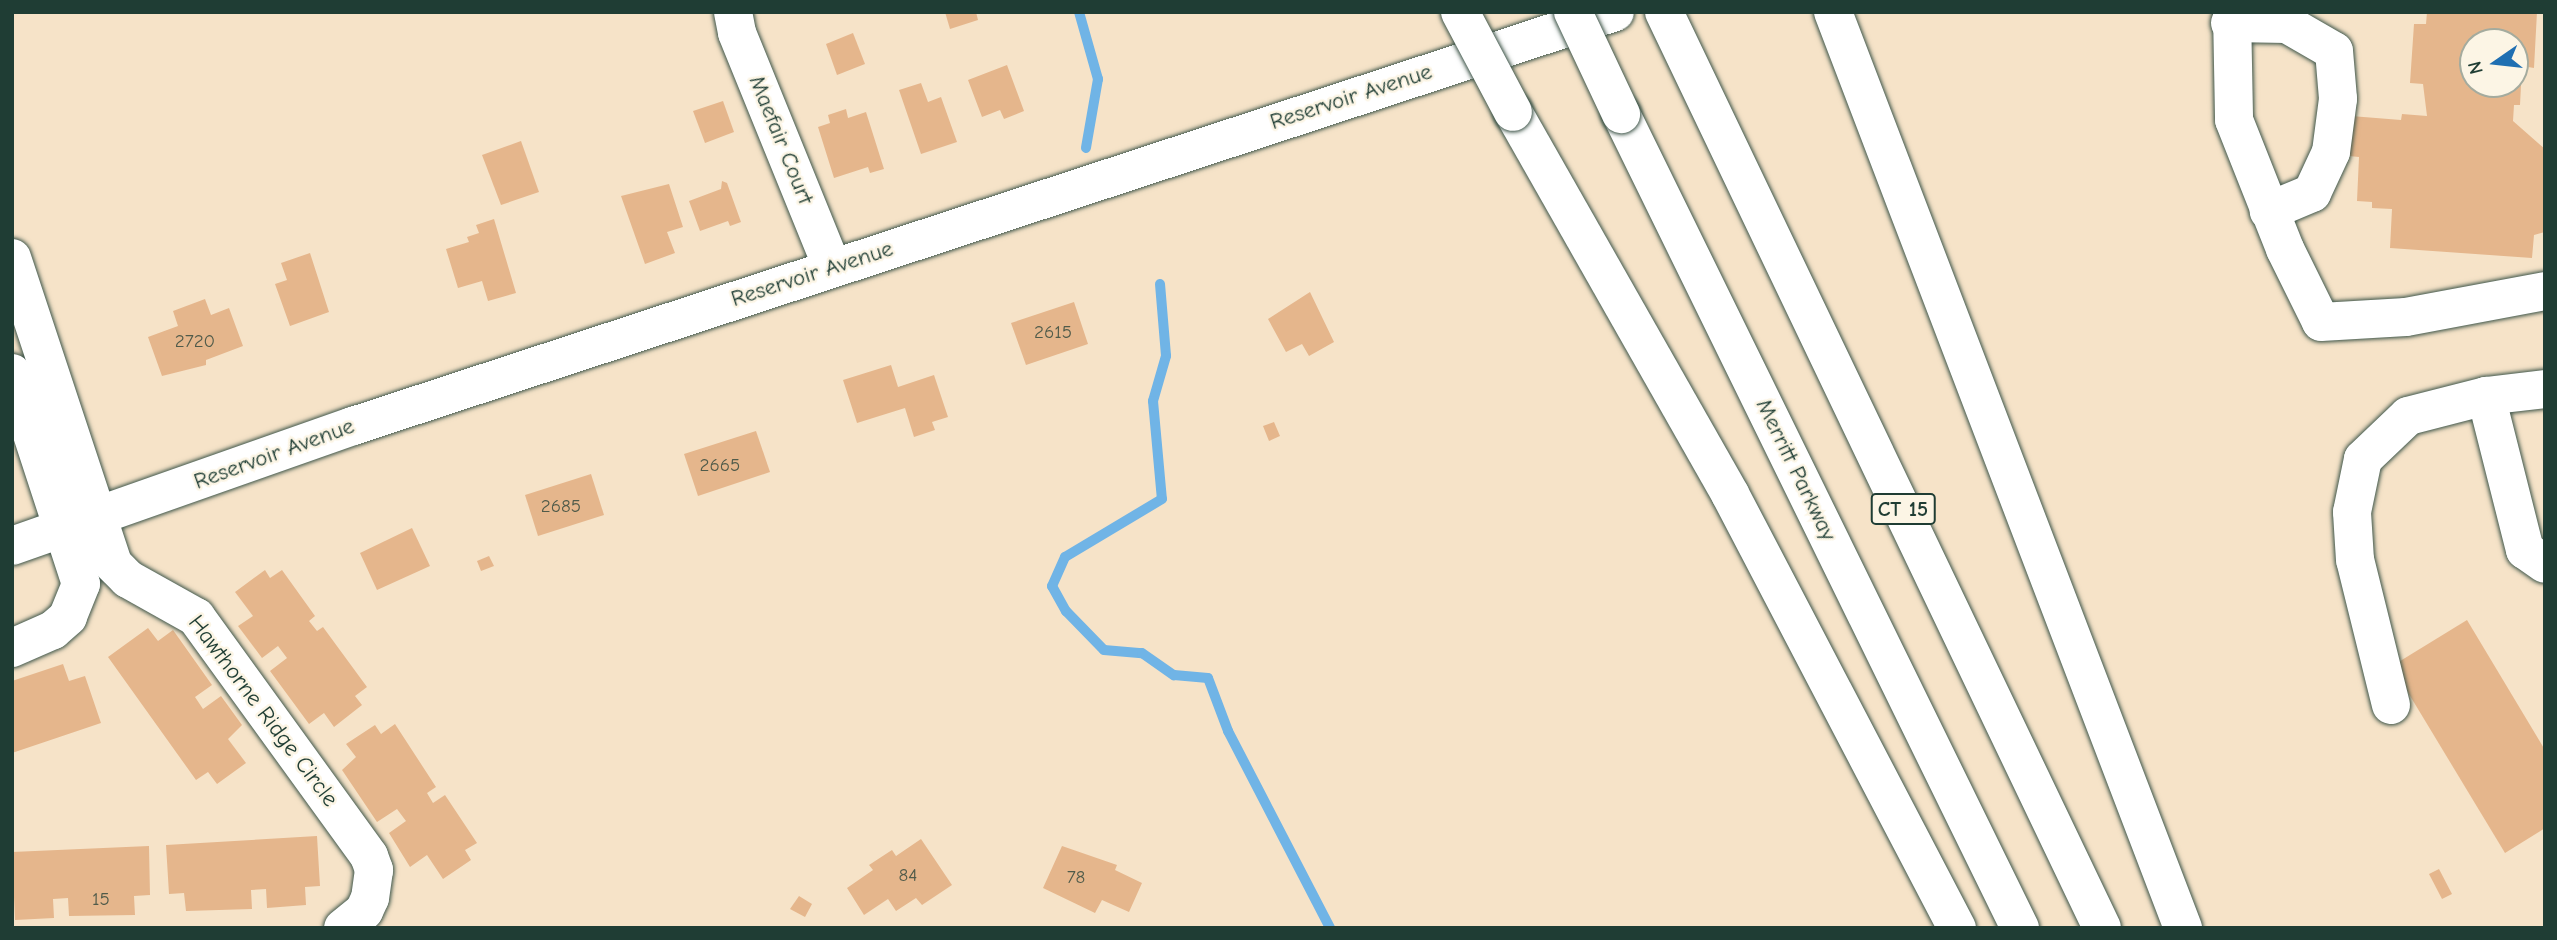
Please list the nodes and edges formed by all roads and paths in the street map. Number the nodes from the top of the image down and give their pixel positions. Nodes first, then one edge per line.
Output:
1 (733, 12) edge
2 (1460, 12) edge
3 (1573, 12) edge
4 (1615, 12) edge
5 (1664, 12) edge
6 (1833, 12) edge
7 (2231, 18) edge
8 (2269, 211) junction
9 (12, 258) edge
10 (832, 267) junction
11 (2545, 291) edge
12 (12, 373) edge
13 (2545, 389) edge
14 (2486, 396) junction
15 (81, 523) junction
16 (12, 546) edge
17 (2545, 564) edge
18 (12, 648) edge
19 (2390, 705) dead end
20 (343, 928) edge
21 (1957, 928) edge
22 (2020, 928) edge
23 (2102, 928) edge
24 (2183, 928) edge

1 - 10 main road, Maefair Court
2 - 21 main road, bridge
3 - 22 main road, Merritt Parkway, bridge
4 - 10 main road, Reservoir Avenue
5 - 23 main road, CT 15
6 - 24 main road
7 - 8 main road
7 - 8 main road
8 - 11 main road
9 - 15 main road
10 - 15 main road, Reservoir Avenue
12 - 15 main road
13 - 14 main road
14 - 17 main road
14 - 19 main road
15 - 16 main road, Reservoir Avenue
15 - 18 main road
15 - 20 main road, Hawthorne Ridge Circle

